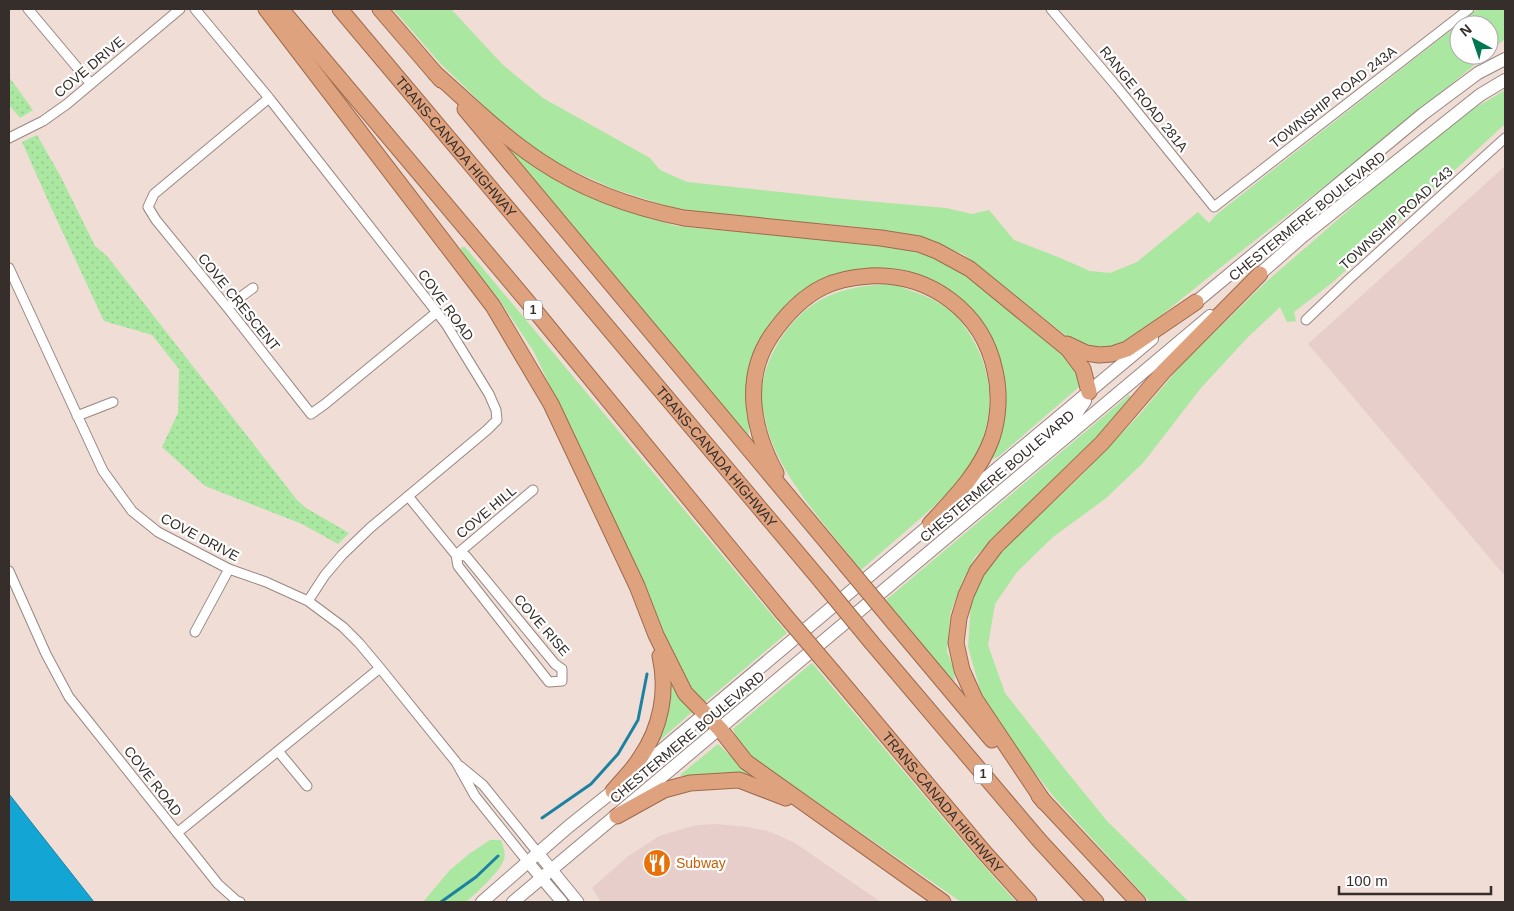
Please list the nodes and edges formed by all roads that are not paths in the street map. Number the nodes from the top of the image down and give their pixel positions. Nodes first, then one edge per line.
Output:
1 (28, 9) edge
2 (180, 9) edge
3 (195, 9) edge
4 (266, 9) edge
5 (281, 9) edge
6 (340, 9) edge
7 (380, 9) edge
8 (1051, 9) edge
9 (1469, 9) edge
10 (1505, 59) edge
11 (435, 73) junction
12 (1505, 80) edge
13 (91, 84) junction
14 (269, 98) junction
15 (9, 138) edge
16 (1505, 138) edge
17 (1214, 207) joint
18 (9, 268) edge
19 (1260, 274) junction
20 (253, 288) dead end
21 (1196, 302) junction
22 (227, 307) junction
23 (437, 312) junction
24 (1306, 320) dead end
25 (1050, 334) junction
26 (1089, 392) junction
27 (113, 402) dead end
28 (76, 416) junction
29 (533, 490) dead end
30 (408, 496) junction
31 (799, 510) junction
32 (930, 524) junction
33 (456, 555) junction
34 (913, 567) junction
35 (229, 570) junction
36 (9, 571) edge
37 (308, 601) junction
38 (195, 632) dead end
39 (656, 635) junction
40 (380, 668) junction
41 (705, 714) junction
42 (720, 729) junction
43 (278, 751) junction
44 (456, 762) junction
45 (307, 786) dead end
46 (613, 791) junction
47 (1044, 802) junction
48 (808, 807) junction
49 (617, 816) junction
50 (177, 833) junction
51 (538, 853) junction
52 (527, 861) junction
53 (552, 870) junction
54 (541, 878) junction
55 (240, 902) edge
56 (482, 902) edge
57 (513, 902) edge
58 (562, 902) edge
59 (578, 902) edge
60 (943, 902) edge
61 (1029, 902) edge
62 (1096, 902) edge
63 (1138, 902) edge

1 - 13 street
2 - 13 street, COVE DRIVE
3 - 14 street, COVE ROAD
4 - 39 highway
5 - 61 highway, TRANS-CANADA HIGHWAY / 1, bridge
6 - 62 highway, TRANS-CANADA HIGHWAY / 1, bridge
7 - 11 highway
8 - 17 street, RANGE ROAD 281A
9 - 17 street, TOWNSHIP ROAD 243A
10 - 21 main road, CHESTERMERE BOULEVARD
11 - 25 highway
11 - 31 highway
12 - 19 main road, CHESTERMERE BOULEVARD
13 - 15 street, COVE DRIVE
14 - 22 street, COVE CRESCENT
14 - 23 street, COVE ROAD
16 - 24 street, TOWNSHIP ROAD 243
18 - 28 street, COVE DRIVE
19 - 34 main road, CHESTERMERE BOULEVARD
19 - 47 highway
20 - 22 street
21 - 25 highway
21 - 26 main road, CHESTERMERE BOULEVARD
22 - 23 street, COVE CRESCENT
23 - 30 street, COVE ROAD
25 - 26 highway
26 - 32 main road, CHESTERMERE BOULEVARD
26 - 34 main road
27 - 28 street
28 - 35 street, COVE DRIVE
29 - 33 street, COVE HILL
30 - 33 street, COVE RISE
30 - 37 street, COVE ROAD
31 - 32 highway
31 - 47 highway, bridge
32 - 41 main road, CHESTERMERE BOULEVARD
33 - 33 street, COVE RISE
34 - 42 main road, CHESTERMERE BOULEVARD
35 - 37 street, COVE DRIVE
35 - 38 street
36 - 50 street, COVE ROAD
37 - 40 street, COVE DRIVE
39 - 41 highway
39 - 46 highway
40 - 43 street, COVE ROAD
40 - 44 street, COVE DRIVE
41 - 42 highway
41 - 46 main road, CHESTERMERE BOULEVARD
42 - 48 highway
42 - 49 main road, CHESTERMERE BOULEVARD
43 - 45 street
43 - 50 street, COVE ROAD
44 - 51 street, COVE DRIVE
44 - 52 street, COVE DRIVE
46 - 51 main road, CHESTERMERE BOULEVARD
47 - 63 highway
48 - 49 highway
48 - 60 highway
49 - 53 main road, CHESTERMERE BOULEVARD
50 - 55 street
51 - 52 main road, CHESTERMERE BOULEVARD
51 - 53 street
52 - 54 street
52 - 56 main road, CHESTERMERE BOULEVARD
53 - 54 main road, CHESTERMERE BOULEVARD
53 - 59 street
54 - 57 main road, CHESTERMERE BOULEVARD
54 - 58 street

